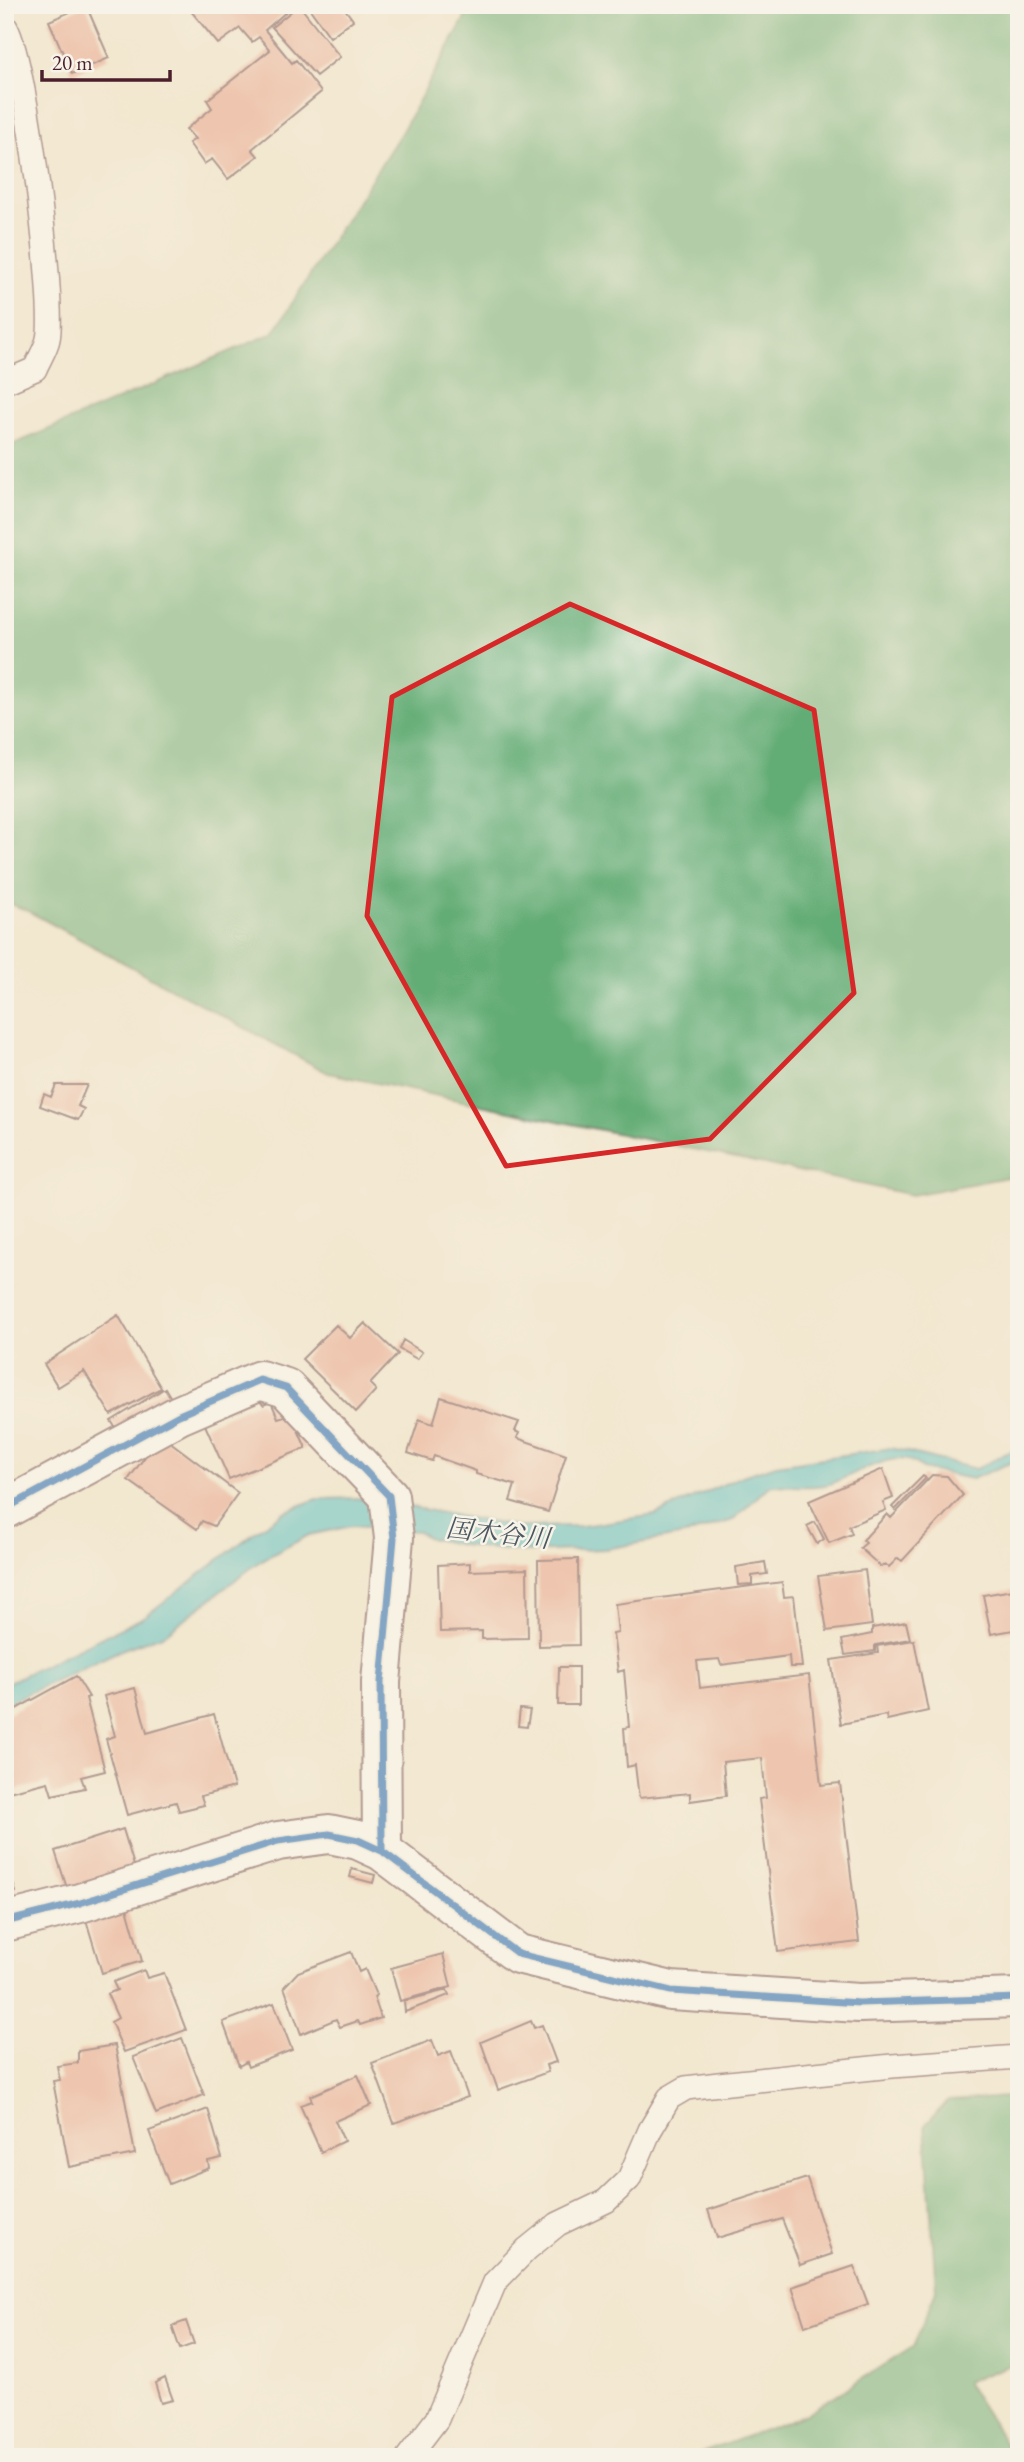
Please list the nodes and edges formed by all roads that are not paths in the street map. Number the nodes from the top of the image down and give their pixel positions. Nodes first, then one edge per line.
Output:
1 (5, 26) edge
2 (5, 383) edge
3 (5, 1509) edge
4 (382, 1851) junction
5 (5, 1922) edge
6 (1019, 1998) edge
7 (1019, 2057) edge
8 (408, 2457) edge

1 - 2 lane
3 - 4 street
4 - 5 street
4 - 6 street
7 - 8 lane

